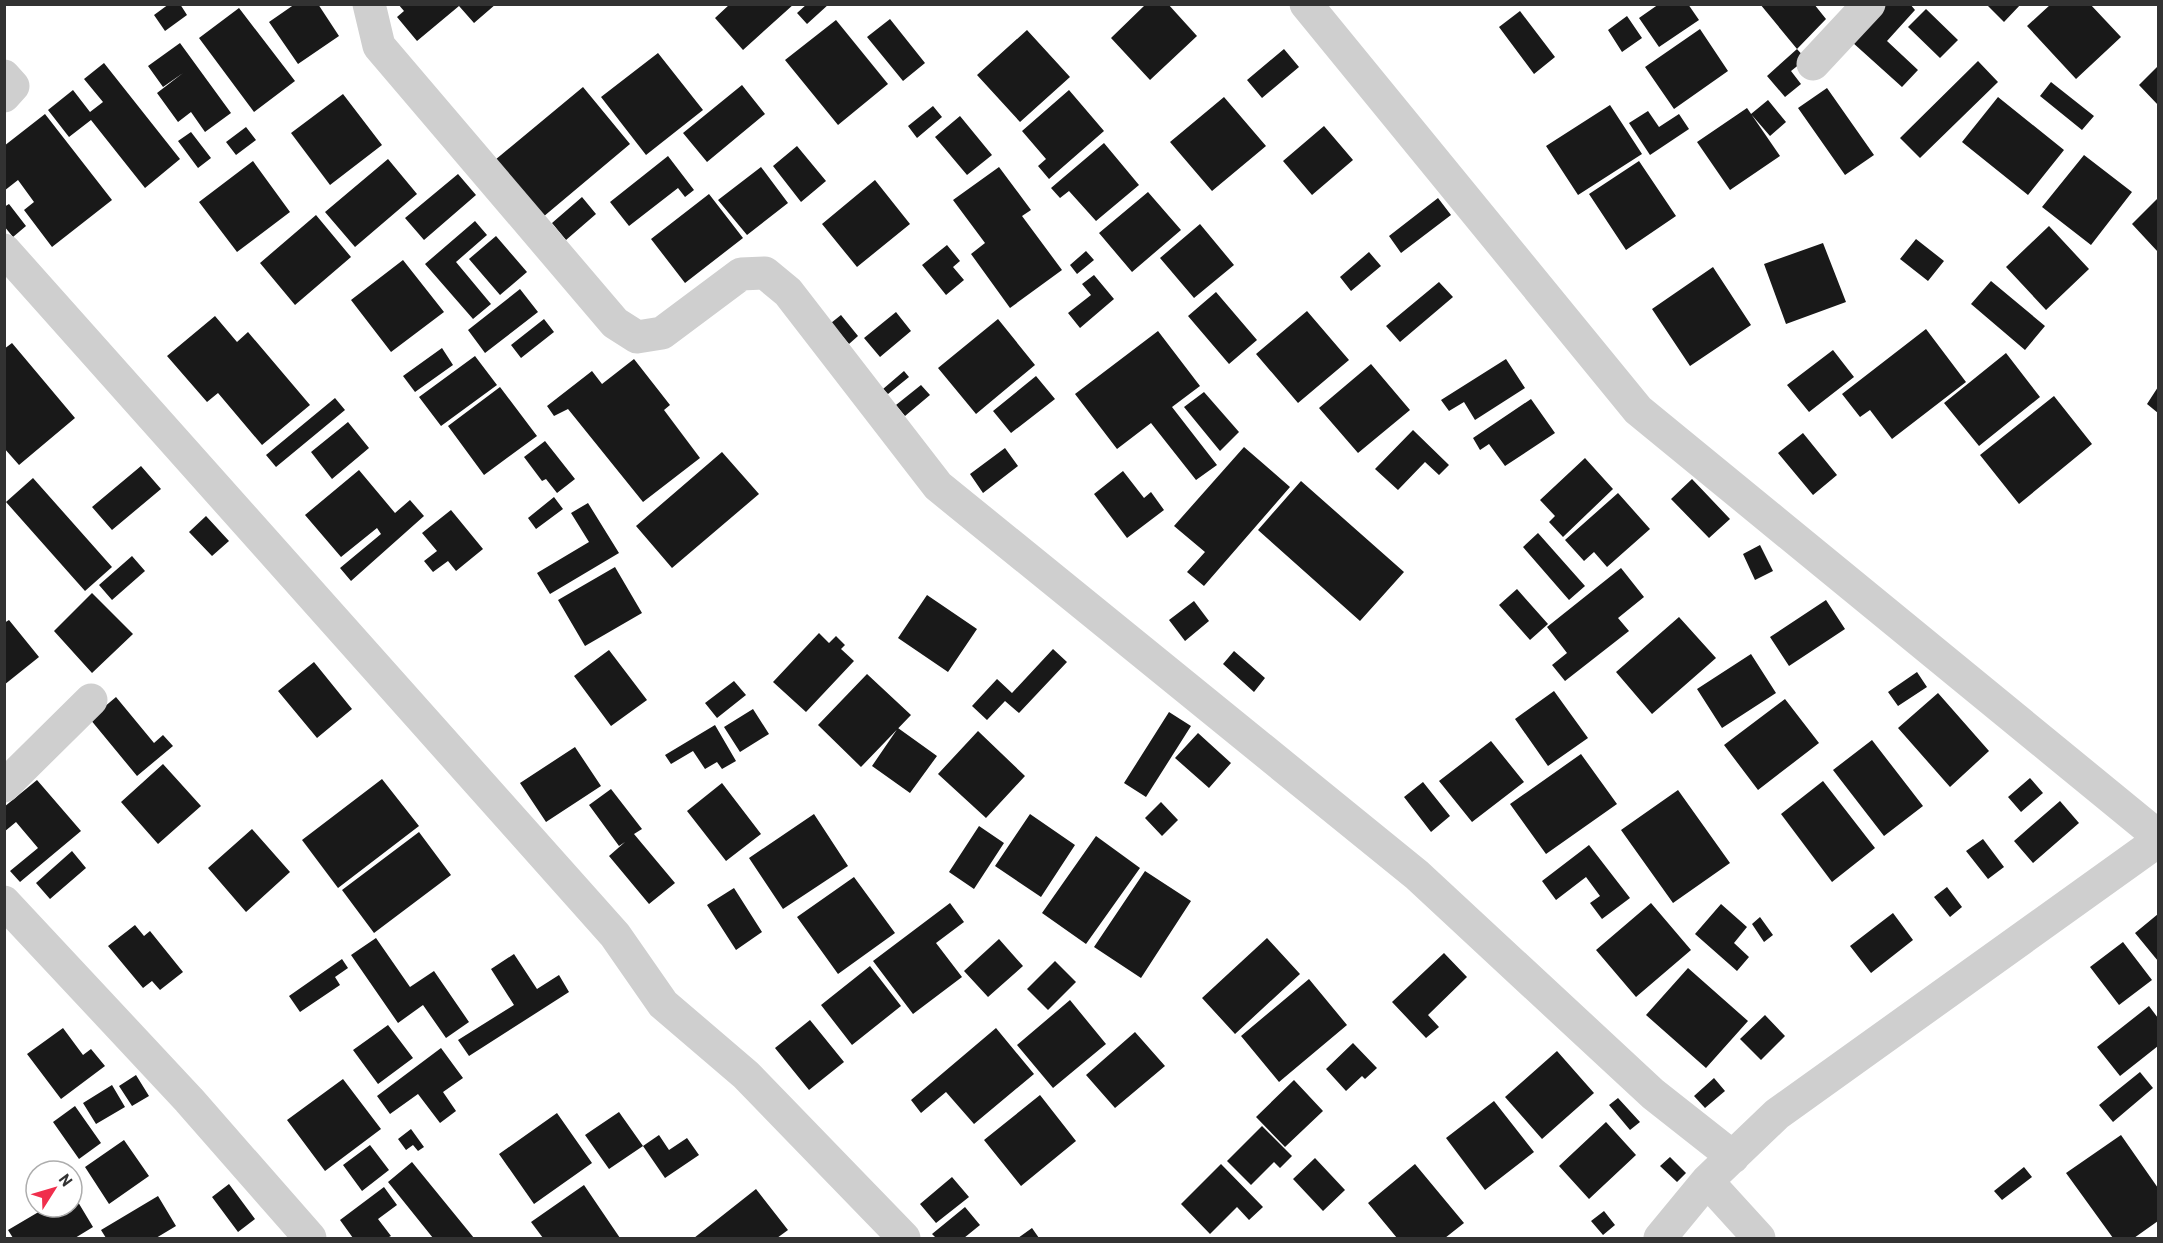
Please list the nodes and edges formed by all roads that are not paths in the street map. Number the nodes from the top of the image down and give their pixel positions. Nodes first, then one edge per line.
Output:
1 (369, 4) edge
2 (1306, 4) edge
3 (1869, 4) edge
4 (1813, 64) dead end
5 (4, 76) edge
6 (4, 96) edge
7 (4, 250) edge
8 (91, 700) dead end
9 (4, 786) edge
10 (2158, 836) edge
11 (2158, 841) edge
12 (4, 902) edge
13 (1733, 1157) junction
14 (1707, 1181) junction
15 (310, 1239) edge
16 (904, 1239) edge
17 (1660, 1239) edge
18 (1759, 1239) edge

1 - 13 street
2 - 10 street
3 - 4 street
5 - 6 street
7 - 16 street
8 - 9 street
11 - 13 street
12 - 15 street
13 - 14 street
14 - 17 street
14 - 18 street

